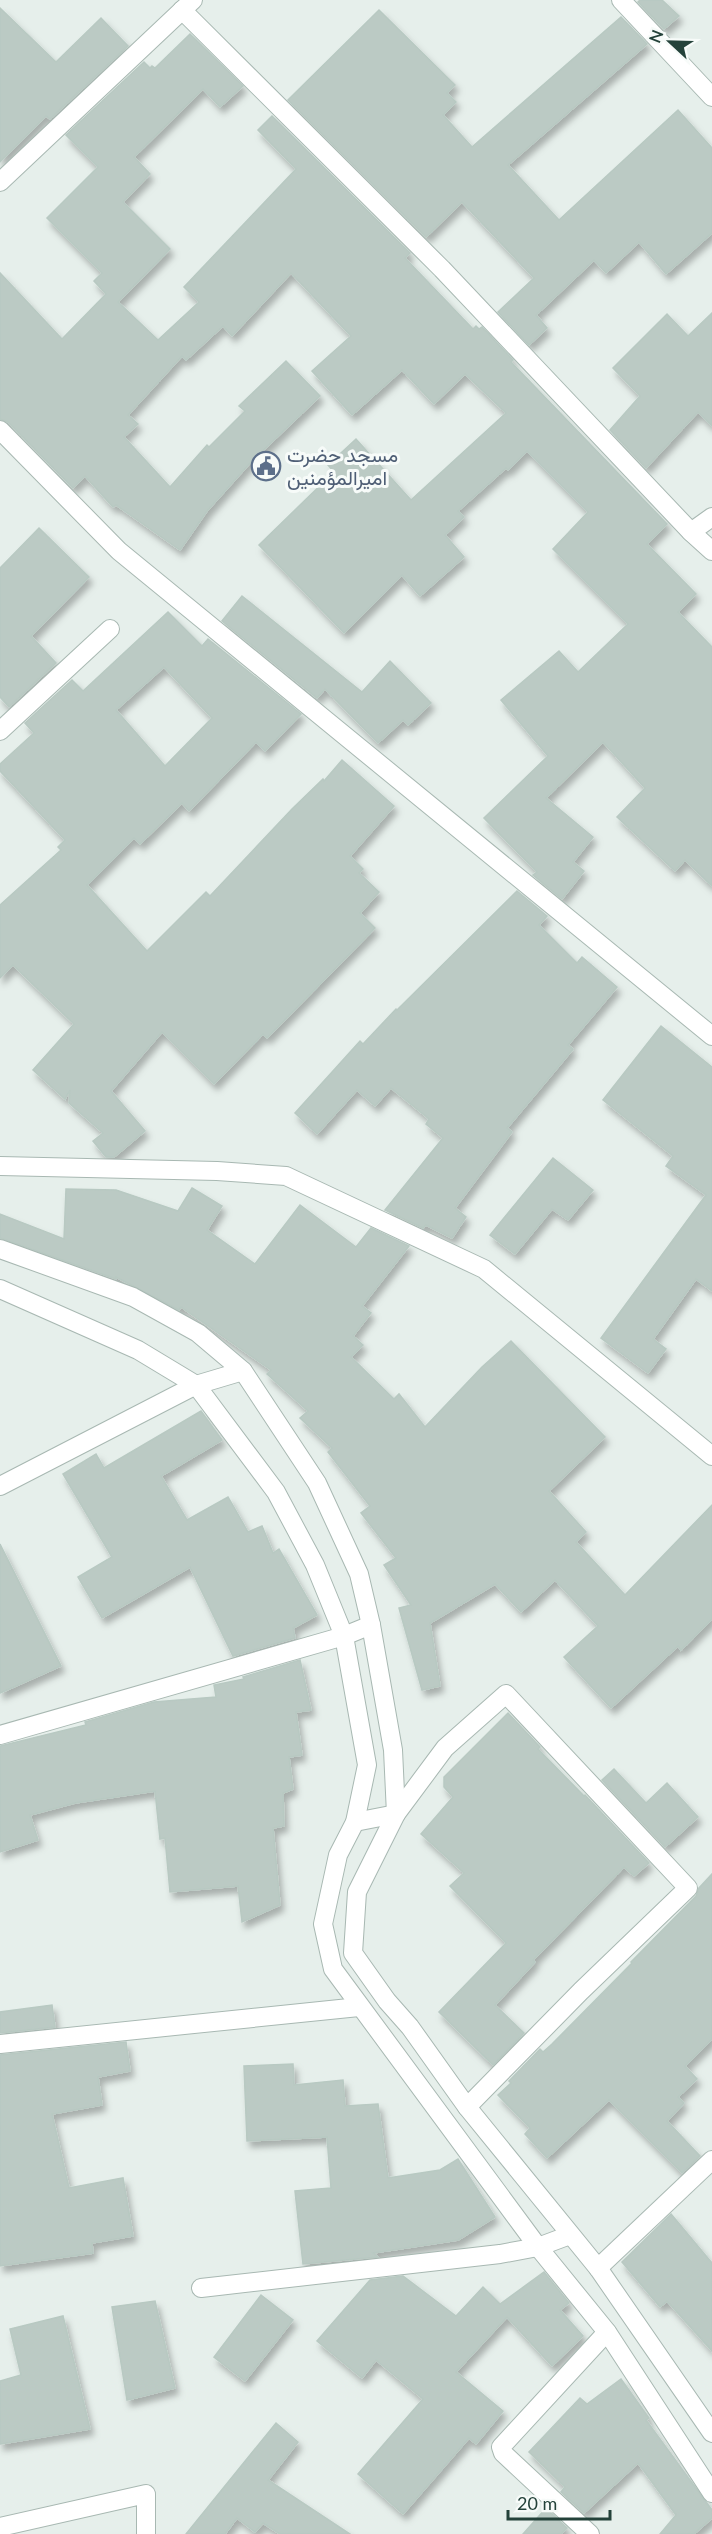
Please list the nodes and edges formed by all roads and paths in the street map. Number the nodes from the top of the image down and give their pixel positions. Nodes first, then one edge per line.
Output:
1 (621, 0) edge
2 (188, 5) edge
3 (712, 97) edge
4 (0, 182) edge
5 (0, 430) edge
6 (712, 517) edge
7 (691, 532) junction
8 (712, 551) edge
9 (110, 629) dead end
10 (0, 731) edge
11 (712, 1036) edge
12 (0, 1166) edge
13 (0, 1249) edge
14 (0, 1289) edge
15 (243, 1371) junction
16 (196, 1385) junction
17 (712, 1456) edge
18 (0, 1486) edge
19 (371, 1625) junction
20 (344, 1636) junction
21 (0, 1735) edge
22 (396, 1814) junction
23 (355, 1822) junction
24 (359, 2007) junction
25 (0, 2044) edge
26 (467, 2107) junction
27 (712, 2160) edge
28 (570, 2235) junction
29 (538, 2247) junction
30 (598, 2268) junction
31 (201, 2288) dead end
32 (607, 2332) junction
33 (710, 2425) edge
34 (712, 2493) edge
35 (0, 2527) edge
36 (146, 2534) edge
37 (590, 2534) edge

1 - 3 street
2 - 4 street
2 - 7 street
5 - 11 street
6 - 7 street
7 - 8 street
9 - 10 street
12 - 17 street
13 - 15 street
14 - 16 street
15 - 16 street
15 - 19 street
16 - 18 street
16 - 20 street
19 - 20 street
19 - 22 street
20 - 21 street
20 - 23 street
22 - 23 street
22 - 26 street
22 - 26 street
23 - 24 street
24 - 25 street
24 - 29 street
26 - 28 street
27 - 30 street
28 - 29 street
28 - 30 street
29 - 31 street
29 - 32 street
30 - 33 street
32 - 34 street
32 - 37 street
35 - 36 street

